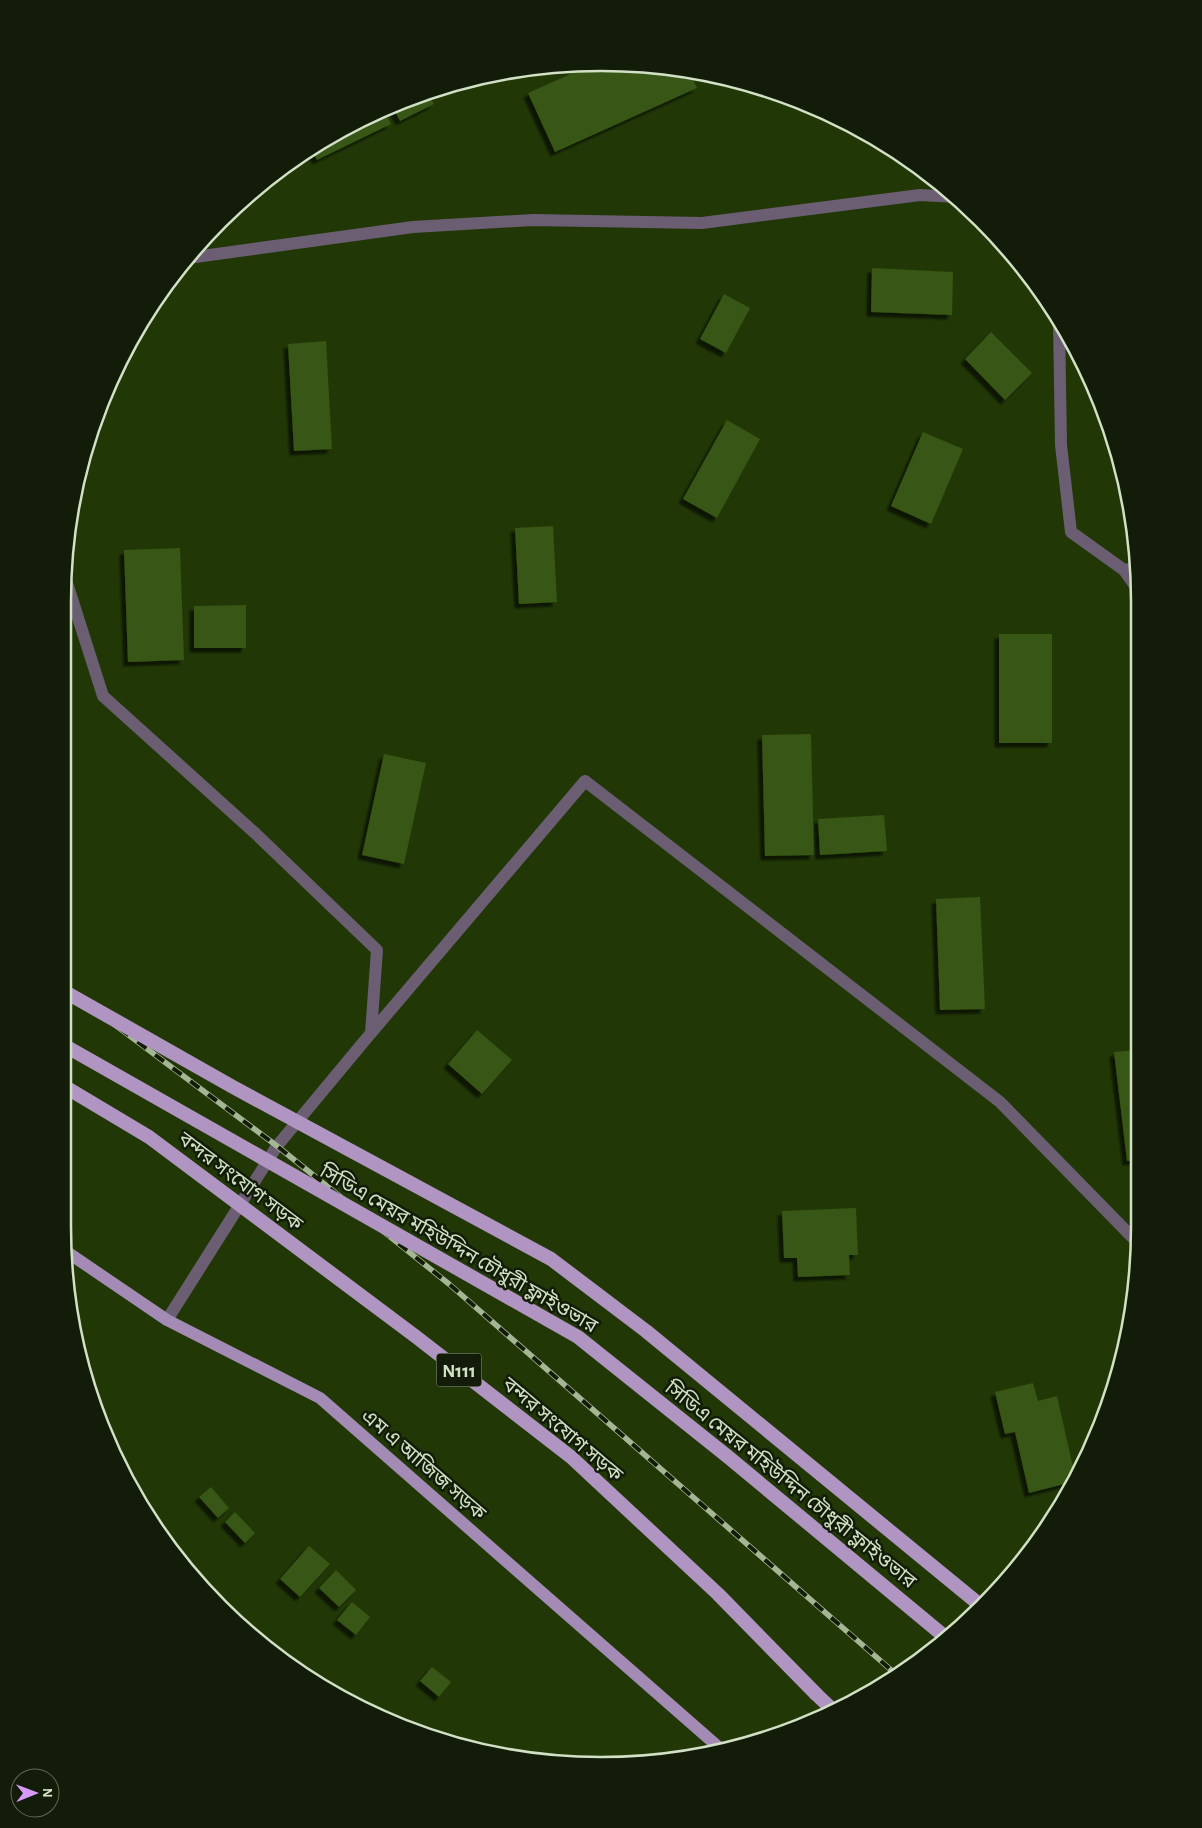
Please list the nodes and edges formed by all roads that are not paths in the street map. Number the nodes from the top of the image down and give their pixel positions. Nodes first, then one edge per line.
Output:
1 (942, 196) edge
2 (199, 256) edge
3 (1058, 333) edge
4 (1130, 569) edge
5 (1124, 570) junction
6 (1130, 579) edge
7 (71, 596) edge
8 (71, 995) edge
9 (371, 1033) junction
10 (71, 1049) edge
11 (71, 1090) edge
12 (1131, 1236) edge
13 (72, 1255) edge
14 (167, 1320) junction
15 (976, 1602) edge
16 (940, 1633) edge
17 (828, 1705) edge
18 (715, 1744) edge

1 - 2 street
3 - 5 street
4 - 5 street
5 - 6 street
7 - 9 street
8 - 15 highway, bridge
9 - 12 street
9 - 14 street
10 - 16 highway, সিডিএ মেয়র মহিউদ্দিন চৌধুরী ফ্লাইওভার, bridge
11 - 17 highway, বন্দর সংযোগ সড়ক / N111, bridge
13 - 14 main road, এম এ আজিজ সড়ক
14 - 18 main road, এম এ আজিজ সড়ক

